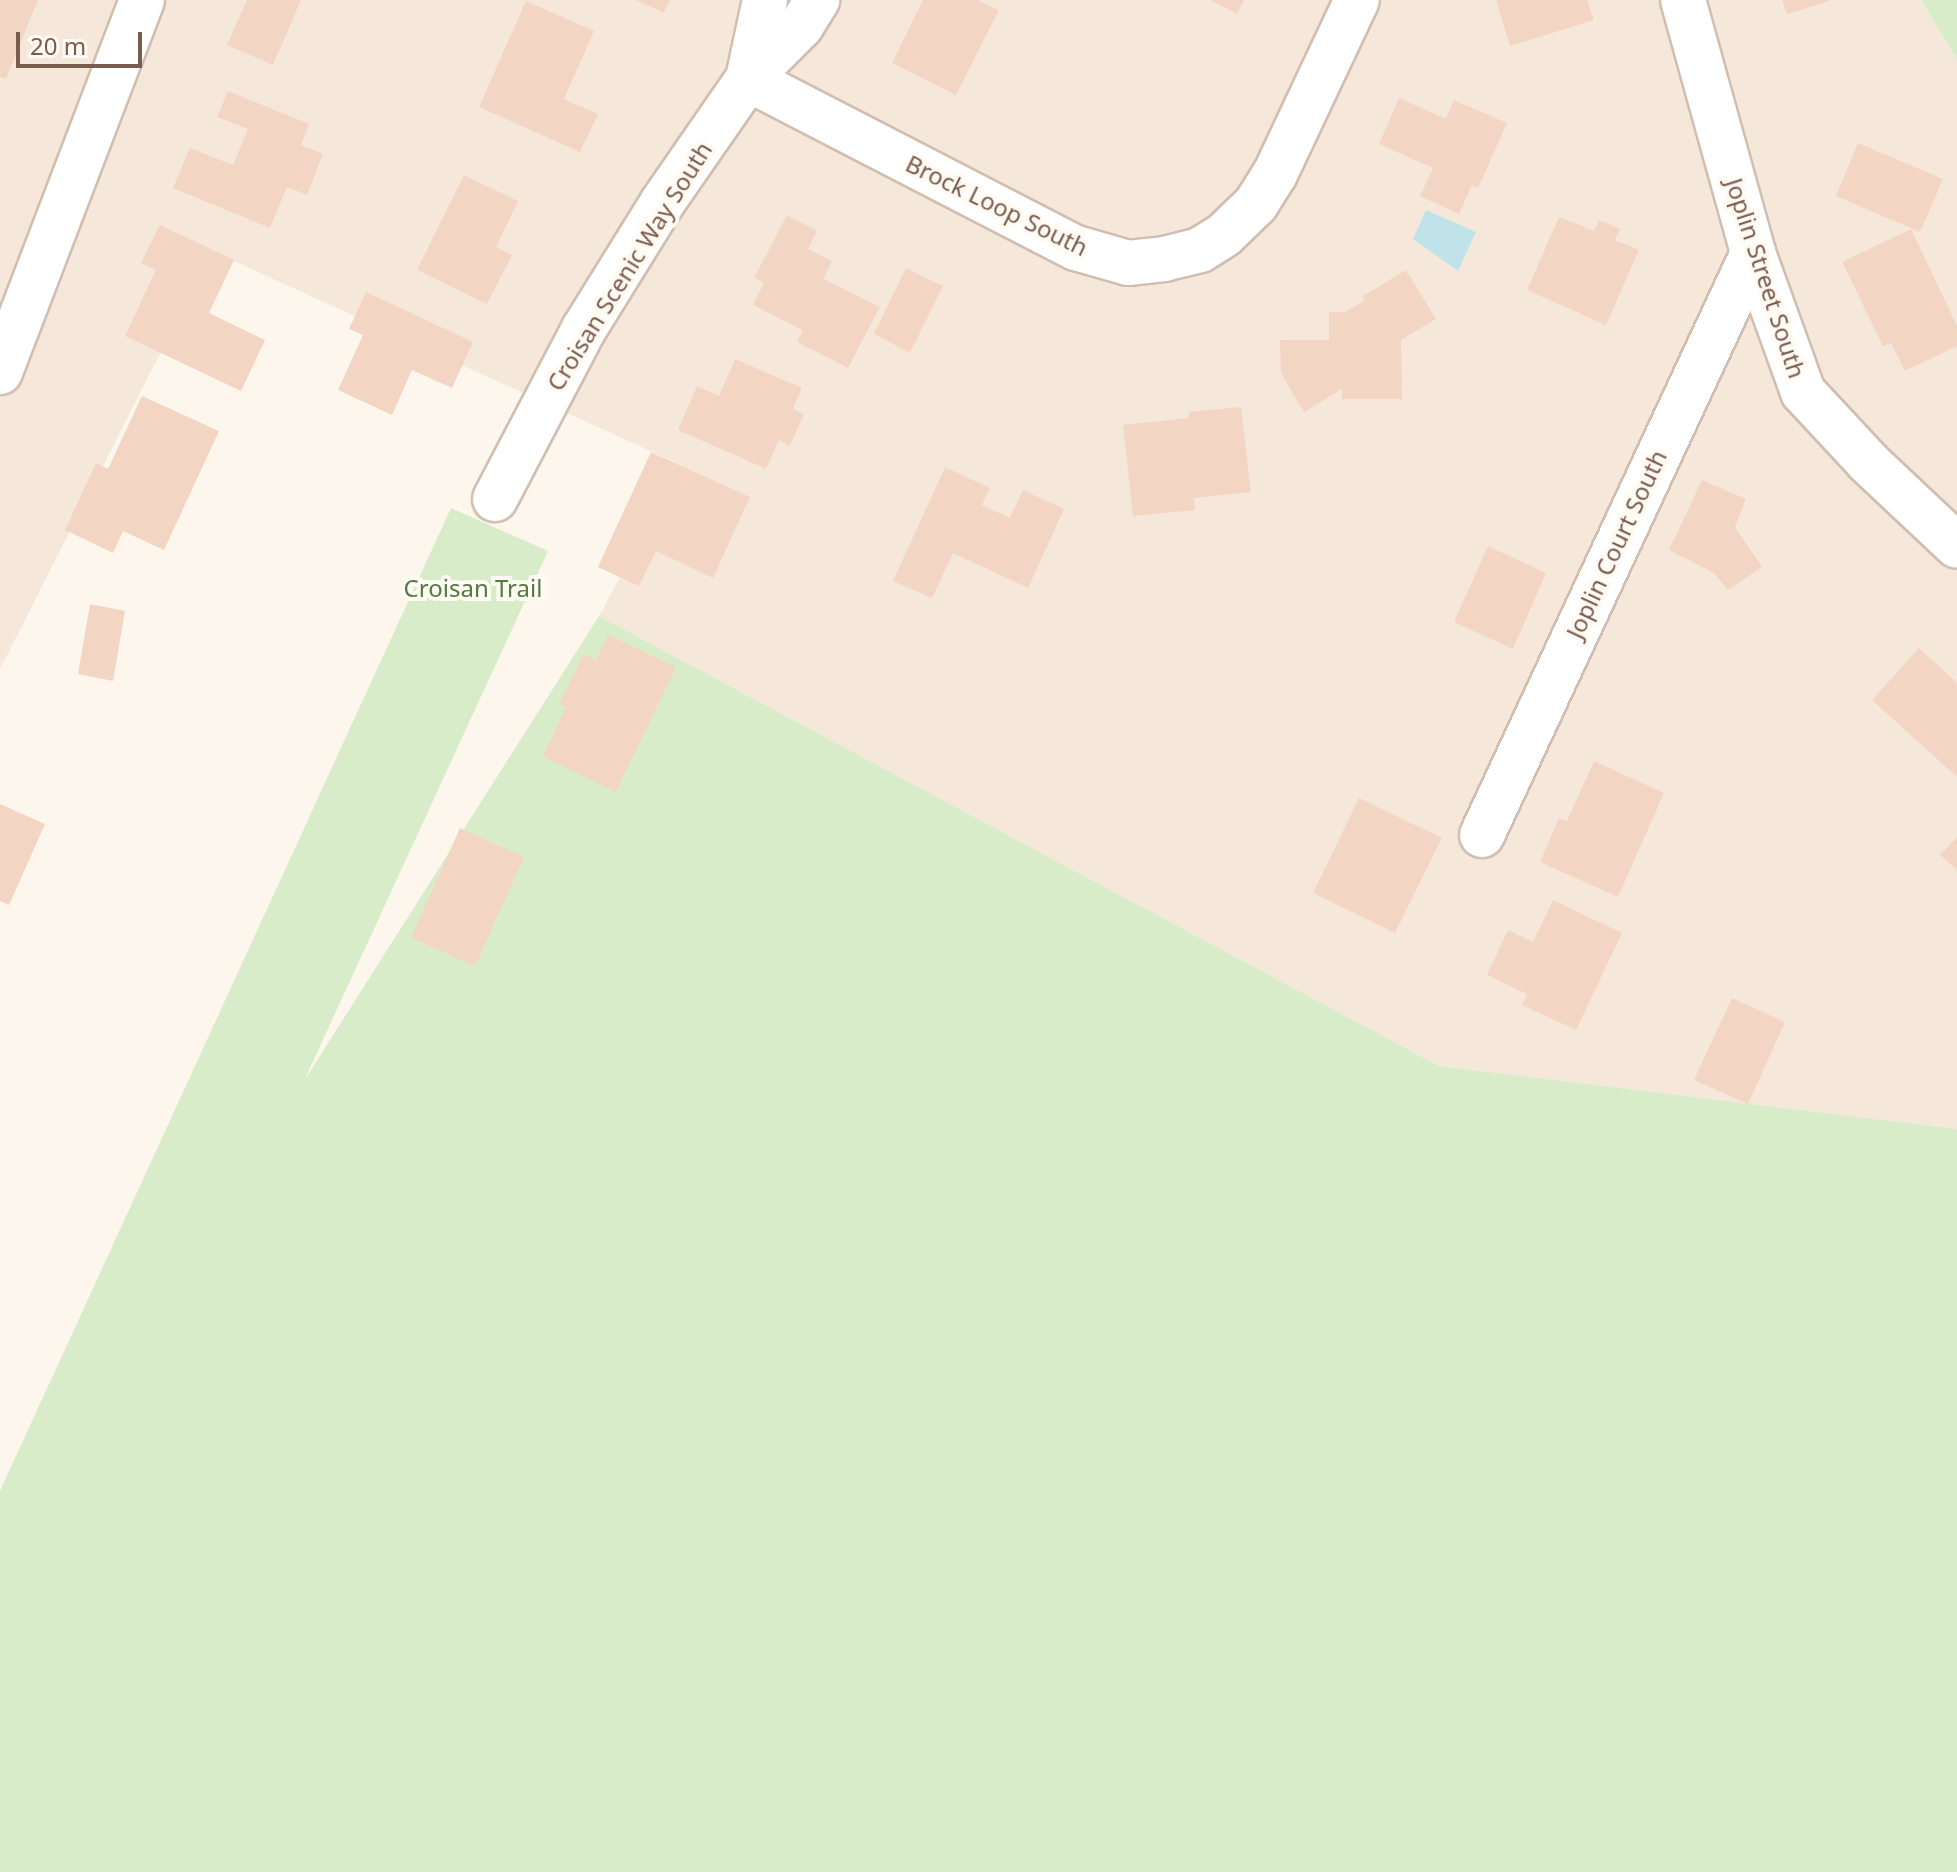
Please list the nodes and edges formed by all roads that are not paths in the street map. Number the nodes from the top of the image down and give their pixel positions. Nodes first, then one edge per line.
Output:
1 (142, 0) edge
2 (765, 0) edge
3 (817, 0) edge
4 (1357, 0) edge
5 (1683, 0) edge
6 (748, 79) junction
7 (1753, 253) junction
8 (0, 372) edge
9 (495, 499) dead end
10 (1957, 546) edge
11 (1482, 835) dead end

1 - 8 street
2 - 6 street, Croisan Scenic Way South
3 - 6 street, Croisan Scenic Way South
4 - 6 street, Brock Loop South
5 - 7 street, Joplin Street South
6 - 9 street, Croisan Scenic Way South
7 - 10 street, Joplin Street South
7 - 11 street, Joplin Court South

